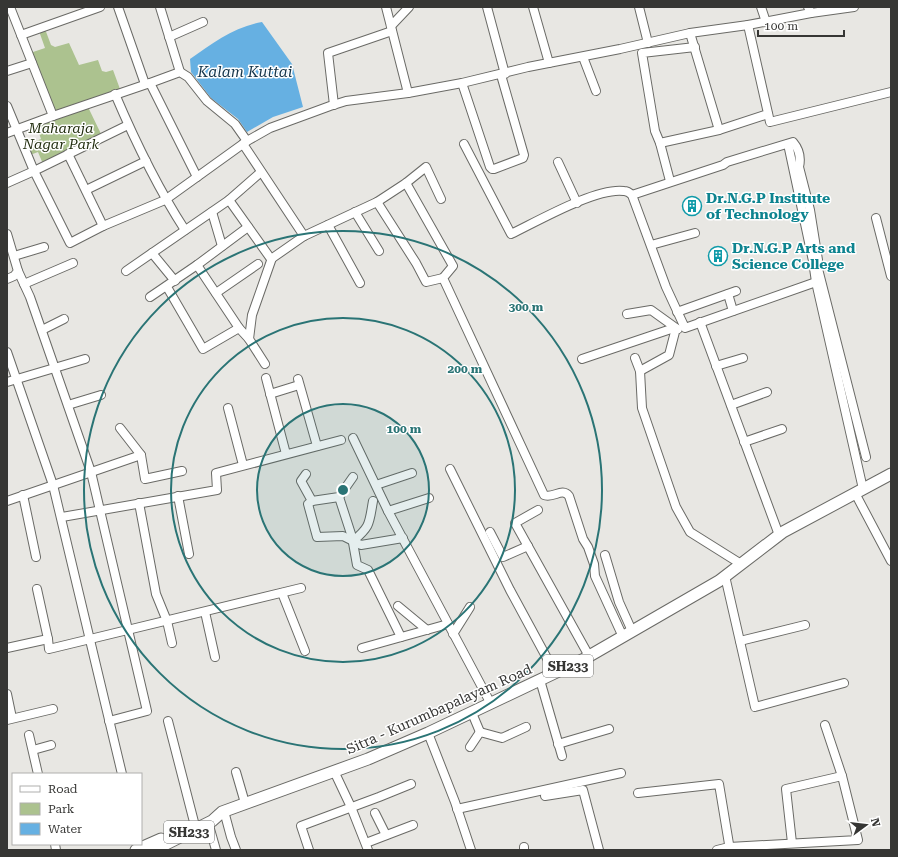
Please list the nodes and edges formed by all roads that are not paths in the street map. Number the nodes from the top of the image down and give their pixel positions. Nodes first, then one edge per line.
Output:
1 (10, 7) edge
2 (100, 7) edge
3 (118, 7) edge
4 (160, 7) edge
5 (386, 7) edge
6 (409, 7) edge
7 (487, 7) edge
8 (533, 7) edge
9 (639, 7) edge
10 (761, 7) edge
11 (854, 7) edge
12 (809, 10) edge
13 (203, 22) dead end
14 (766, 22) junction
15 (748, 25) junction
16 (392, 29) junction
17 (690, 33) junction
18 (21, 35) junction
19 (169, 37) junction
20 (648, 43) junction
21 (695, 47) junction
22 (583, 57) junction
23 (32, 63) junction
24 (549, 63) junction
25 (7, 71) edge
26 (180, 72) junction
27 (503, 74) junction
28 (147, 84) junction
29 (462, 84) junction
30 (596, 91) dead end
31 (891, 92) edge
32 (408, 93) junction
33 (115, 94) junction
34 (334, 105) junction
35 (7, 106) edge
36 (768, 114) junction
37 (53, 116) junction
38 (128, 125) junction
39 (17, 129) junction
40 (719, 130) junction
41 (7, 133) edge
42 (245, 142) junction
43 (660, 143) junction
44 (464, 144) dead end
45 (788, 144) junction
46 (68, 154) junction
47 (146, 161) junction
48 (558, 162) dead end
49 (34, 171) junction
50 (261, 172) junction
51 (197, 177) junction
52 (670, 181) junction
53 (7, 183) edge
54 (406, 183) junction
55 (86, 190) junction
56 (632, 195) junction
57 (441, 199) dead end
58 (166, 200) junction
59 (229, 200) junction
60 (377, 202) junction
61 (576, 203) junction
62 (212, 212) junction
63 (355, 212) junction
64 (876, 218) dead end
65 (328, 225) junction
66 (103, 226) junction
67 (248, 227) junction
68 (185, 230) junction
69 (695, 233) dead end
70 (7, 234) edge
71 (304, 236) junction
72 (651, 245) junction
73 (222, 246) junction
74 (44, 247) dead end
75 (379, 252) dead end
76 (152, 253) junction
77 (14, 256) junction
78 (272, 258) junction
79 (73, 262) dead end
80 (258, 264) dead end
81 (197, 265) junction
82 (18, 271) junction
83 (126, 271) dead end
84 (891, 276) edge
85 (443, 278) junction
86 (7, 279) edge
87 (175, 280) junction
88 (816, 282) junction
89 (360, 283) dead end
90 (24, 284) junction
91 (166, 287) junction
92 (736, 291) dead end
93 (216, 293) junction
94 (728, 294) junction
95 (150, 297) dead end
96 (733, 311) junction
97 (677, 312) junction
98 (627, 314) dead end
99 (64, 319) dead end
100 (700, 322) junction
101 (239, 328) junction
102 (676, 328) junction
103 (685, 328) junction
104 (42, 330) junction
105 (249, 339) junction
106 (7, 352) edge
107 (635, 358) dead end
108 (743, 358) dead end
109 (85, 359) dead end
110 (582, 359) dead end
111 (265, 364) dead end
112 (716, 366) junction
113 (55, 367) junction
114 (640, 371) junction
115 (266, 378) dead end
116 (17, 379) junction
117 (7, 382) edge
118 (767, 392) dead end
119 (101, 394) dead end
120 (270, 394) junction
121 (68, 405) junction
122 (731, 405) junction
123 (228, 408) dead end
124 (120, 428) dead end
125 (782, 429) dead end
126 (353, 438) dead end
127 (341, 440) dead end
128 (744, 442) junction
129 (316, 446) junction
130 (286, 454) junction
131 (141, 455) junction
132 (866, 457) dead end
133 (243, 465) junction
134 (450, 469) dead end
135 (182, 471) dead end
136 (91, 472) junction
137 (412, 473) dead end
138 (306, 474) dead end
139 (891, 474) edge
140 (353, 477) dead end
141 (53, 485) junction
142 (376, 485) junction
143 (859, 491) junction
144 (22, 496) junction
145 (178, 496) junction
146 (339, 497) junction
147 (429, 498) dead end
148 (7, 501) edge
149 (312, 501) junction
150 (373, 501) dead end
151 (139, 503) junction
152 (99, 510) junction
153 (538, 510) dead end
154 (388, 511) junction
155 (62, 516) junction
156 (490, 532) dead end
157 (779, 535) junction
158 (403, 538) junction
159 (353, 541) junction
160 (528, 546) junction
161 (888, 550) edge
162 (189, 554) dead end
163 (605, 555) dead end
164 (36, 557) dead end
165 (891, 561) edge
166 (741, 564) junction
167 (725, 576) junction
168 (301, 588) dead end
169 (37, 589) dead end
170 (282, 593) junction
171 (398, 606) dead end
172 (470, 607) dead end
173 (205, 612) junction
174 (167, 621) junction
175 (448, 624) junction
176 (805, 625) dead end
177 (128, 630) junction
178 (427, 630) junction
179 (453, 634) junction
180 (627, 634) junction
181 (401, 637) junction
182 (48, 639) junction
183 (90, 640) junction
184 (740, 642) junction
185 (172, 643) dead end
186 (7, 648) edge
187 (362, 648) dead end
188 (305, 651) dead end
189 (589, 656) junction
190 (215, 657) dead end
191 (555, 673) junction
192 (540, 680) junction
193 (844, 683) dead end
194 (7, 694) edge
195 (491, 704) junction
196 (53, 709) dead end
197 (472, 713) junction
198 (10, 719) edge
199 (109, 721) junction
200 (168, 721) dead end
201 (825, 725) dead end
202 (526, 727) dead end
203 (609, 729) dead end
204 (480, 732) junction
205 (428, 733) junction
206 (30, 735) dead end
207 (558, 744) junction
208 (51, 745) dead end
209 (470, 747) dead end
210 (33, 750) junction
211 (562, 756) dead end
212 (334, 771) junction
213 (236, 772) dead end
214 (621, 772) dead end
215 (38, 773) edge
216 (122, 773) edge
217 (842, 776) junction
218 (411, 784) dead end
219 (638, 793) dead end
220 (545, 796) dead end
221 (245, 803) junction
222 (351, 807) junction
223 (457, 809) junction
224 (223, 812) junction
225 (375, 813) dead end
226 (194, 822) junction
227 (208, 822) junction
228 (413, 825) dead end
229 (386, 835) junction
230 (792, 843) junction
231 (367, 846) edge
232 (140, 848) edge
233 (729, 848) edge
234 (157, 849) edge
235 (216, 850) edge
236 (236, 850) edge
237 (309, 850) edge
238 (471, 850) edge
239 (599, 850) edge
240 (717, 850) edge

1 - 18 street
2 - 18 street
3 - 28 street
4 - 19 street
5 - 16 street
6 - 16 street
7 - 27 street
8 - 24 street
9 - 20 street
10 - 14 street
11 - 12 street
12 - 14 street
13 - 19 street
14 - 15 street
15 - 17 street
15 - 36 street
16 - 32 street
16 - 34 street
17 - 20 street
17 - 21 street
18 - 23 street
19 - 26 street
20 - 22 street
21 - 40 street
21 - 43 street
22 - 24 street
22 - 30 street
23 - 25 street
23 - 37 street
24 - 27 street
26 - 28 street
26 - 42 street
27 - 29 street
27 - 29 street
28 - 33 street
28 - 51 street
29 - 32 street
31 - 36 street
32 - 34 street
33 - 37 street
33 - 38 street
34 - 42 street
35 - 39 street
36 - 40 street
37 - 39 street
38 - 46 street
38 - 47 street
39 - 41 street
39 - 49 street
40 - 43 street
42 - 50 street
42 - 51 street
43 - 52 street
44 - 61 street
45 - 52 street
45 - 88 street
45 - 132 street
46 - 49 street
46 - 55 street
47 - 55 street
47 - 58 street
48 - 61 street
49 - 53 street
49 - 66 street
50 - 59 street
50 - 71 street
51 - 58 street
52 - 56 street
54 - 57 street
54 - 60 street
54 - 85 street
55 - 66 street
56 - 61 street
56 - 72 street
58 - 66 street
58 - 68 street
59 - 62 street
59 - 67 street
60 - 63 street
60 - 85 street
62 - 68 street
62 - 73 street
63 - 65 street
63 - 75 street
64 - 84 street
65 - 71 street
65 - 89 street
67 - 73 street
67 - 78 street
68 - 76 street
69 - 72 street
70 - 77 street
71 - 78 street
72 - 97 street
73 - 81 street
74 - 77 street
76 - 83 street
76 - 87 street
77 - 82 street
78 - 105 street
79 - 90 street
80 - 93 street
81 - 87 street
81 - 93 street
82 - 86 street
82 - 90 street
85 - 180 street
87 - 91 street
88 - 96 street
88 - 143 street
90 - 104 street
91 - 95 street
91 - 101 street
92 - 94 street
93 - 101 street
94 - 96 street
94 - 97 street
96 - 100 street
97 - 103 street
98 - 102 street
99 - 104 street
100 - 103 street
100 - 112 street
101 - 105 street
102 - 103 street
102 - 110 street
102 - 114 street
104 - 113 street
105 - 111 street
106 - 116 street
107 - 114 street
108 - 112 street
109 - 113 street
112 - 122 street
113 - 116 street
113 - 121 street
114 - 166 street
115 - 120 street
116 - 117 street
116 - 141 street
118 - 122 street
119 - 121 street
120 - 129 street
120 - 130 street
121 - 136 street
122 - 128 street
123 - 133 street
124 - 131 street
125 - 128 street
126 - 142 street
127 - 129 street
128 - 157 street
129 - 130 street
130 - 133 street
131 - 135 street
131 - 136 street
133 - 145 street
134 - 191 street
136 - 141 street
136 - 152 street
137 - 142 street
138 - 149 street
139 - 143 main road, Sitra - Kurumbapalayam Road / SH233
140 - 146 street
141 - 144 street
141 - 155 street
142 - 154 street
143 - 157 main road, Sitra - Kurumbapalayam Road / SH233
143 - 161 street
144 - 148 street
144 - 164 street
145 - 151 street
145 - 162 street
146 - 149 street
146 - 159 street
147 - 154 street
149 - 159 street
150 - 159 street
151 - 152 street
151 - 174 street
152 - 155 street
152 - 177 street
153 - 160 street
154 - 158 street
155 - 183 street
156 - 160 street
157 - 166 main road, Sitra - Kurumbapalayam Road / SH233
158 - 159 street
158 - 175 street
159 - 181 street
160 - 189 street
161 - 165 street
163 - 180 street
166 - 167 main road, Sitra - Kurumbapalayam Road / SH233
167 - 180 main road, Sitra - Kurumbapalayam Road / SH233
167 - 184 street
168 - 170 street
169 - 182 street
170 - 173 street
170 - 188 street
171 - 178 street
172 - 179 street
173 - 174 street
173 - 190 street
174 - 177 street
174 - 185 street
175 - 178 street
175 - 179 street
176 - 184 street
177 - 183 street
177 - 199 street
178 - 181 street
179 - 195 street
180 - 189 main road, Sitra - Kurumbapalayam Road / SH233
181 - 187 street
182 - 183 street
182 - 186 street
183 - 199 street
184 - 193 street
189 - 191 main road, Sitra - Kurumbapalayam Road / SH233
191 - 192 main road, Sitra - Kurumbapalayam Road / SH233
192 - 195 main road, Sitra - Kurumbapalayam Road / SH233
192 - 207 street
194 - 198 street
195 - 197 main road, Sitra - Kurumbapalayam Road / SH233
196 - 198 street
197 - 204 street
197 - 205 main road, Sitra - Kurumbapalayam Road / SH233
199 - 216 street
200 - 226 street
201 - 217 street
202 - 204 street
203 - 207 street
204 - 209 street
205 - 212 main road, Sitra - Kurumbapalayam Road / SH233
205 - 223 street
206 - 210 street
207 - 211 street
208 - 210 street
210 - 215 street
212 - 221 main road, Sitra - Kurumbapalayam Road / SH233
212 - 222 street
213 - 221 street
214 - 223 street
217 - 230 street
217 - 230 street
218 - 222 street
219 - 233 street
220 - 239 street
221 - 224 main road, Sitra - Kurumbapalayam Road / SH233
222 - 231 street
222 - 237 street
223 - 238 street
224 - 226 main road
224 - 227 main road, Sitra - Kurumbapalayam Road / SH233
224 - 236 street
225 - 229 street
226 - 232 main road
227 - 234 main road, Sitra - Kurumbapalayam Road / SH233
227 - 235 street
228 - 229 street
229 - 231 street
230 - 233 street
233 - 240 street

